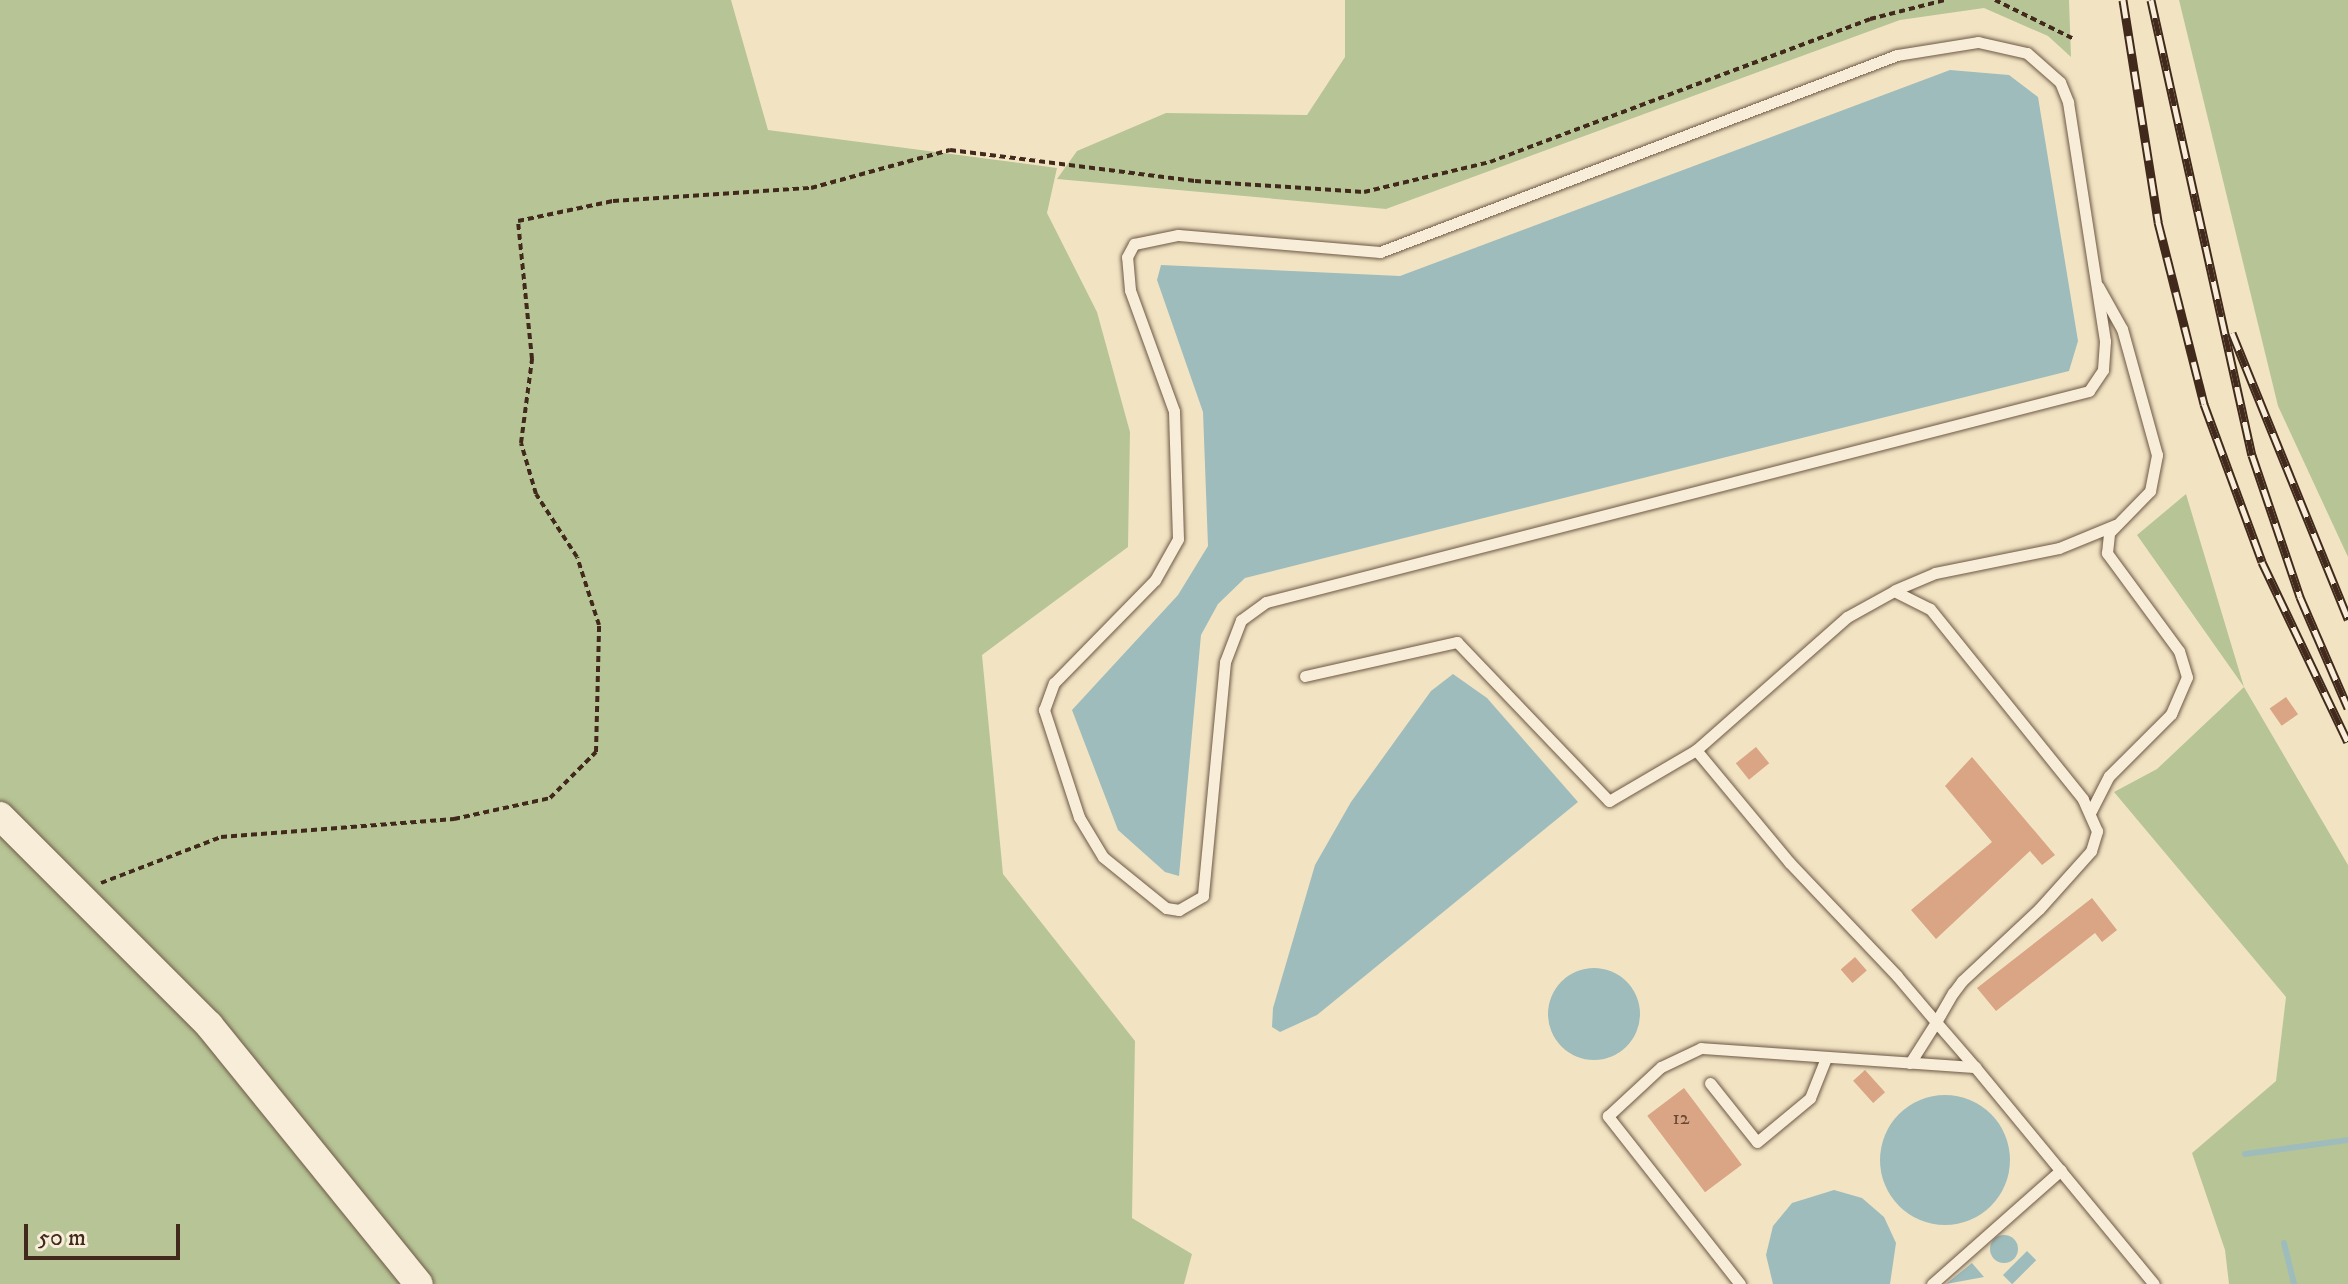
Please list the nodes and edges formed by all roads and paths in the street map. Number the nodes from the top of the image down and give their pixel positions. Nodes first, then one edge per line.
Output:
1 (1945, 0) edge
2 (1995, 0) edge
3 (2074, 39) dead end
4 (2097, 284) junction
5 (2116, 525) junction
6 (1894, 591) junction
7 (1305, 676) dead end
8 (1696, 750) junction
9 (2091, 811) junction
10 (0, 816) edge
11 (81, 891) junction
12 (1936, 1022) junction
13 (1826, 1058) junction
14 (1910, 1063) junction
15 (1975, 1067) junction
16 (1710, 1083) dead end
17 (2061, 1170) junction
18 (419, 1284) edge
19 (1740, 1284) edge
20 (1932, 1284) edge
21 (2154, 1284) edge

1 - 11 path
2 - 3 path
4 - 4 lane
4 - 5 lane
5 - 6 lane
5 - 9 lane
6 - 8 lane
6 - 9 lane
7 - 8 lane
8 - 12 lane
9 - 12 lane
10 - 11 street
11 - 18 street
12 - 14 lane
12 - 15 lane
13 - 14 lane
13 - 16 lane
13 - 19 lane
14 - 15 lane
15 - 17 lane
17 - 20 lane
17 - 21 lane

